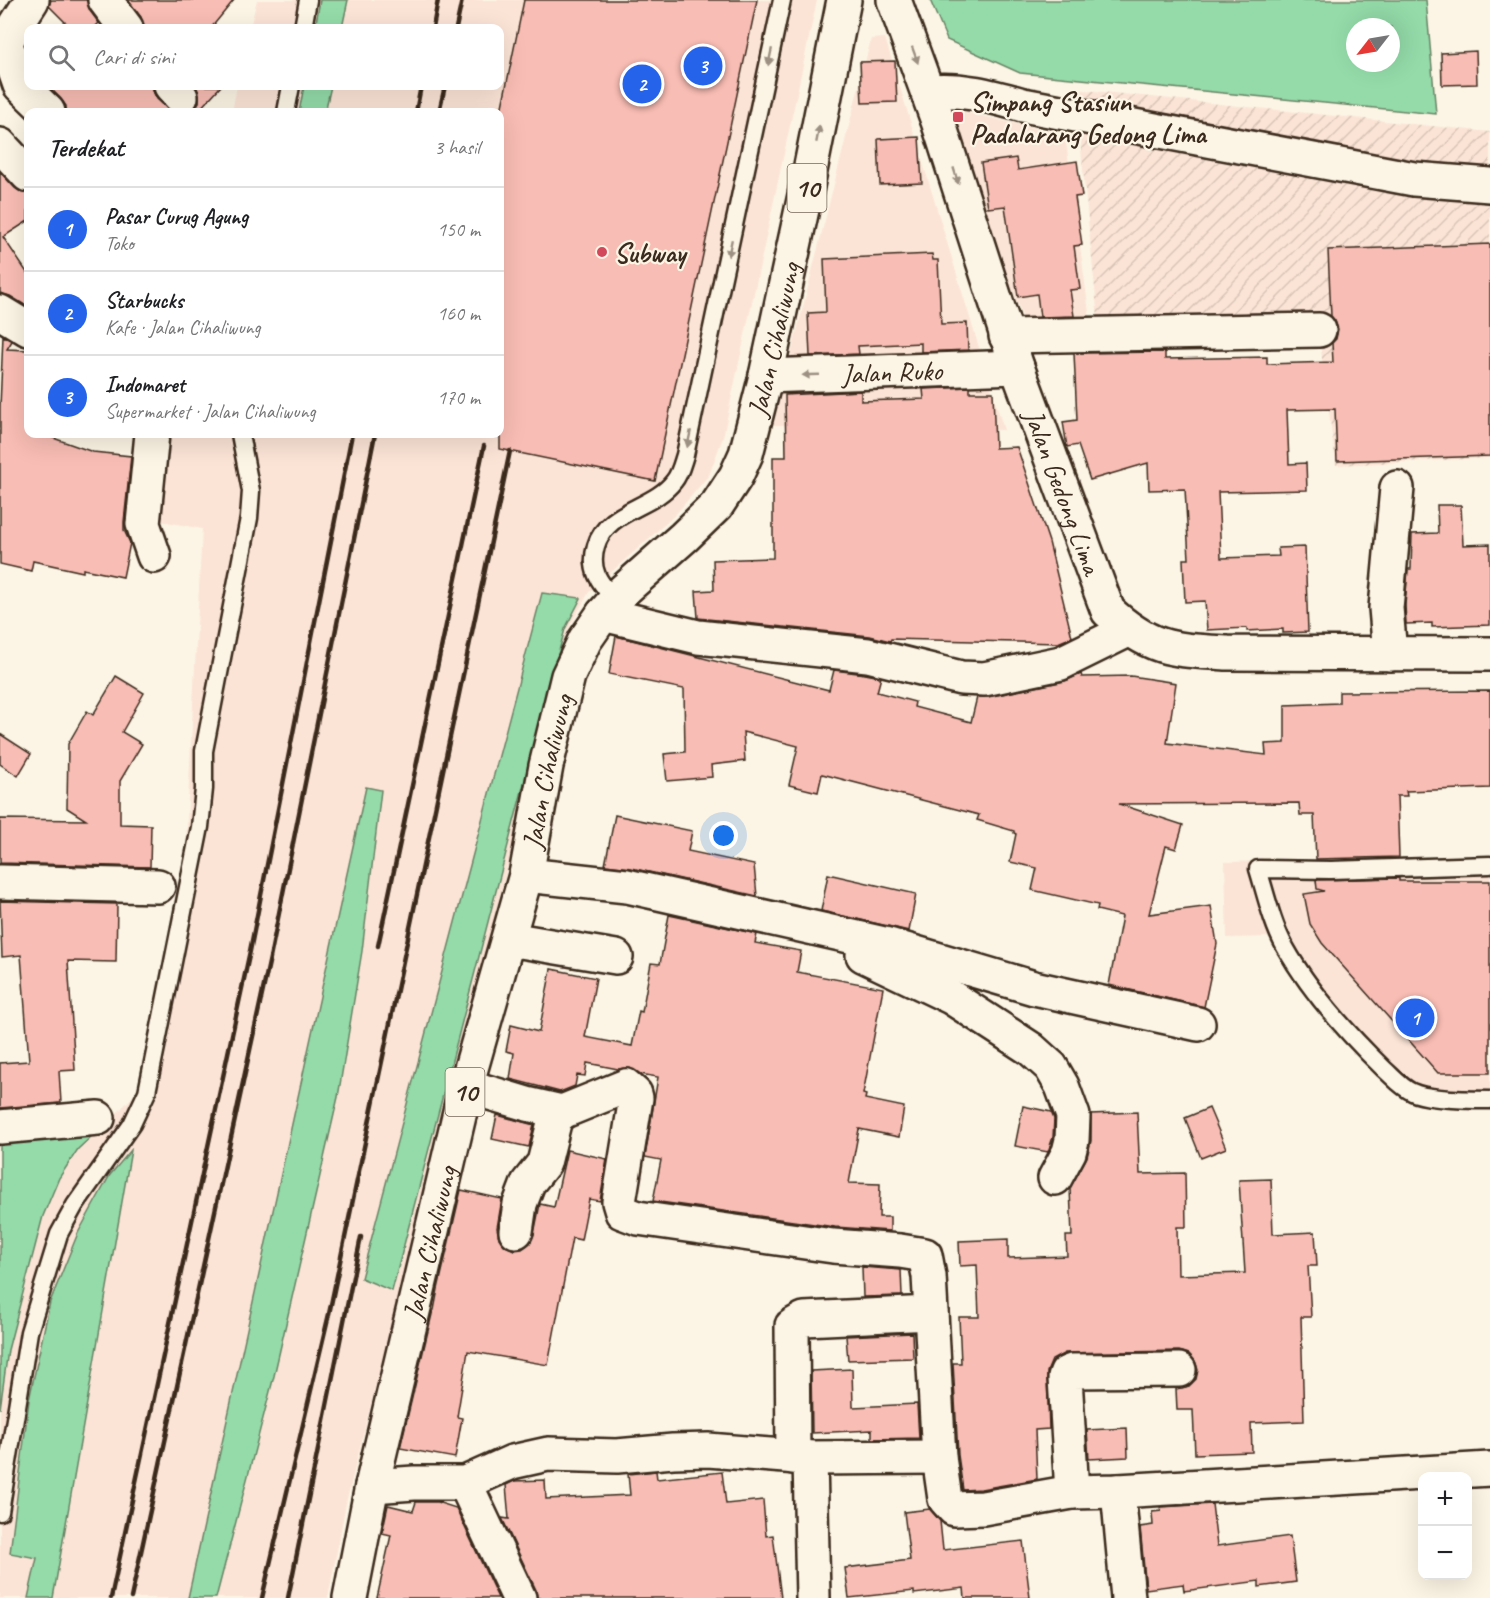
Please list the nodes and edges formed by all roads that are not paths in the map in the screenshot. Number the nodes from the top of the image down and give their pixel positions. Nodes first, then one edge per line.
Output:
1 (32, 0) edge
2 (105, 0) edge
3 (308, 0) edge
4 (782, 0) edge
5 (844, 0) edge
6 (894, 0) edge
7 (123, 24) edge
8 (304, 24) edge
9 (3, 46) edge
10 (24, 89) edge
11 (25, 90) edge
12 (290, 90) edge
13 (929, 92) junction
14 (44, 108) edge
15 (287, 108) edge
16 (0, 145) edge
17 (24, 171) edge
18 (1490, 185) edge
19 (0, 312) edge
20 (24, 327) edge
21 (1319, 330) dead end
22 (1006, 336) junction
23 (1017, 367) junction
24 (766, 376) junction
25 (152, 438) edge
26 (241, 438) edge
27 (1397, 488) dead end
28 (154, 556) dead end
29 (609, 607) junction
30 (1128, 630) junction
31 (1390, 654) junction
32 (1490, 654) edge
33 (1490, 865) edge
34 (526, 876) junction
35 (0, 882) edge
36 (158, 886) dead end
37 (815, 928) junction
38 (510, 939) junction
39 (616, 957) dead end
40 (1198, 1024) dead end
41 (466, 1086) junction
42 (1490, 1100) edge
43 (562, 1112) junction
44 (98, 1118) dead end
45 (0, 1127) edge
46 (1055, 1178) dead end
47 (516, 1231) dead end
48 (931, 1313) junction
49 (1179, 1370) dead end
50 (939, 1457) junction
51 (801, 1458) junction
52 (1490, 1469) edge
53 (465, 1483) junction
54 (372, 1486) junction
55 (1118, 1491) junction
56 (1072, 1492) junction
57 (0, 1512) edge
58 (350, 1598) edge
59 (519, 1598) edge
60 (813, 1598) edge
61 (1128, 1598) edge

1 - 9 main road
2 - 7 main road
3 - 8 lane
4 -> 29 lane
24 -> 5 main road, Jalan Cihaliwung / 10
6 -> 13 main road, Jalan Gedong Lima
9 - 10 main road
11 - 14 main road
12 - 15 lane
13 - 18 main road
13 -> 22 main road, Jalan Gedong Lima
16 - 17 main road
19 - 20 main road
21 - 22 main road
22 - 23 main road, Jalan Gedong Lima
23 -> 24 main road, Jalan Ruko
23 - 30 main road, Jalan Gedong Lima
24 - 29 main road, Jalan Cihaliwung / 10
25 - 28 main road
26 - 57 lane
27 - 31 main road
29 - 30 main road
29 - 34 main road, Jalan Cihaliwung / 10
30 - 31 main road, Jalan Gedong Lima
31 - 32 main road, Jalan Gedong Lima
33 - 42 lane
34 - 37 main road
34 - 38 main road, Jalan Cihaliwung / 10
35 - 36 main road
37 - 40 main road
37 - 46 main road
38 - 39 main road
38 - 41 main road, Jalan Cihaliwung / 10
41 - 43 main road
41 - 54 main road, Jalan Cihaliwung / 10
43 - 47 main road
43 - 48 main road
44 - 45 main road
48 - 50 main road
48 - 51 main road
49 - 56 main road
50 - 51 main road
50 - 56 main road
51 - 53 main road
51 - 60 main road
52 - 55 main road
53 - 54 main road
53 - 59 main road
54 - 58 main road, Jalan Cihaliwung / 10
55 - 56 main road
55 - 61 main road

